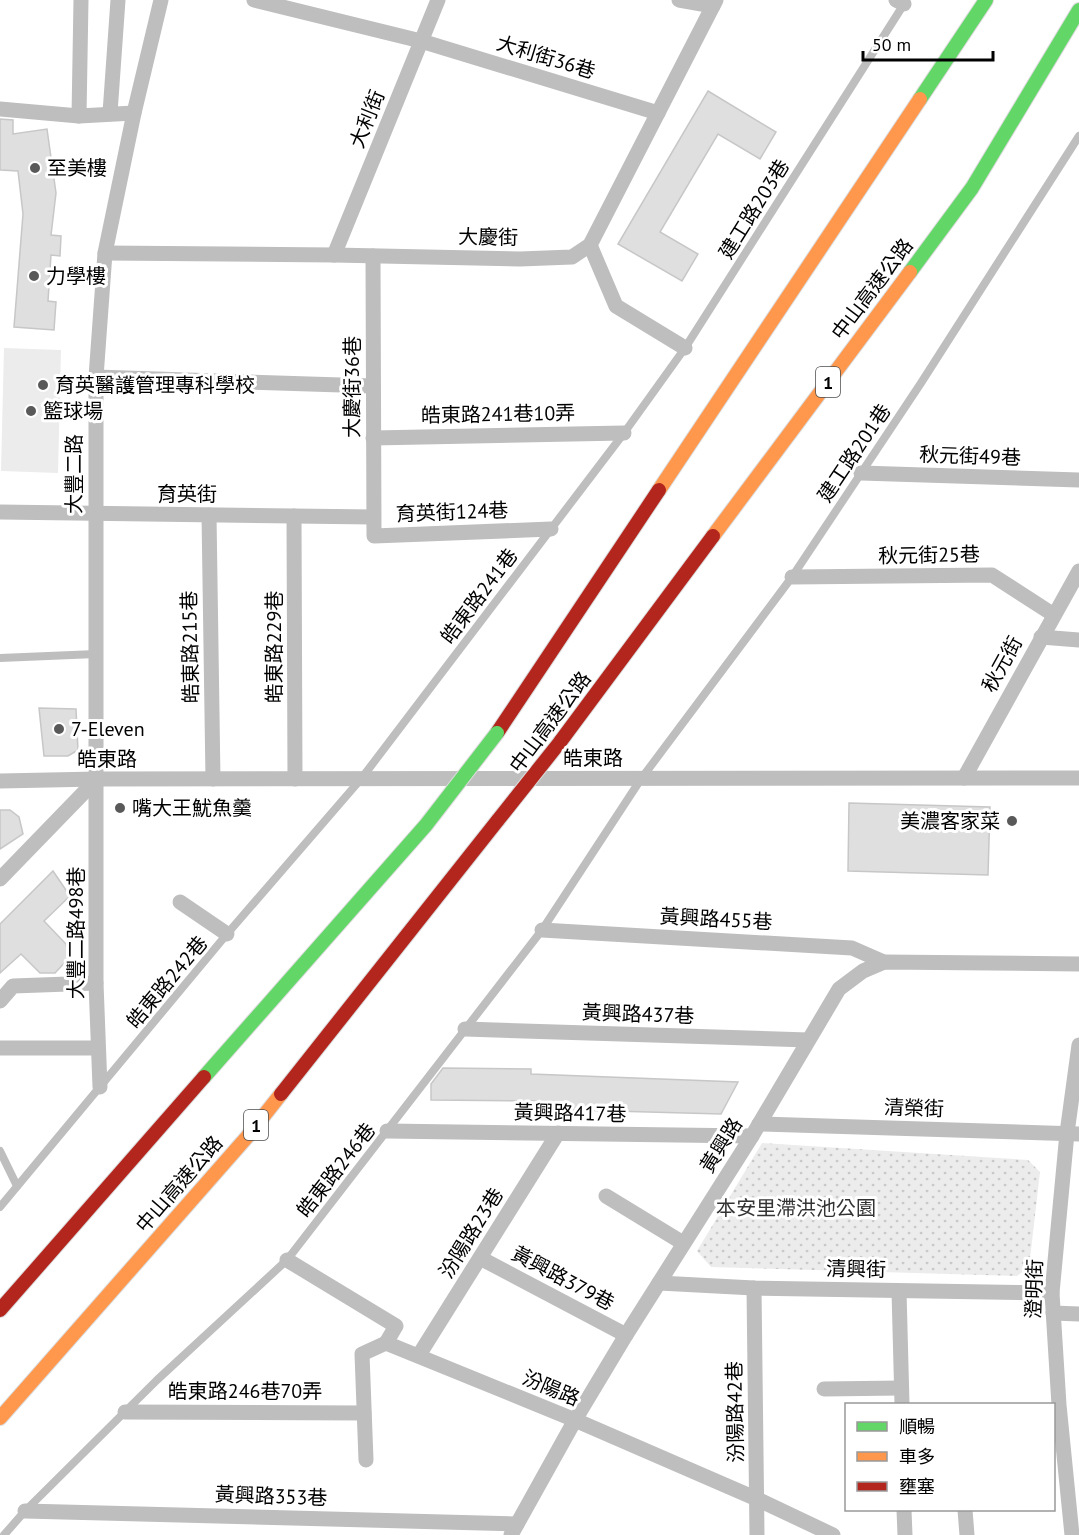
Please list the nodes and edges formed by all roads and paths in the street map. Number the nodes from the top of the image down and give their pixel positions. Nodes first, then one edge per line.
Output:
1 (81, 0) edge
2 (118, 0) edge
3 (161, 0) edge
4 (254, 0) edge
5 (438, 0) edge
6 (679, 0) edge
7 (986, 0) edge
8 (902, 1) edge
9 (714, 3) edge
10 (1079, 10) edge
11 (421, 41) junction
12 (0, 109) edge
13 (110, 113) junction
14 (134, 113) junction
15 (658, 114) junction
16 (79, 116) junction
17 (1079, 136) edge
18 (590, 245) junction
19 (105, 253) junction
20 (334, 255) junction
21 (373, 256) junction
22 (685, 348) junction
23 (96, 377) junction
24 (373, 386) junction
25 (624, 433) junction
26 (373, 438) junction
27 (861, 473) junction
28 (1079, 480) edge
29 (0, 512) edge
30 (95, 514) junction
31 (209, 514) junction
32 (294, 516) junction
33 (373, 517) junction
34 (551, 529) junction
35 (1079, 571) edge
36 (792, 577) junction
37 (1054, 615) junction
38 (1041, 637) junction
39 (1079, 640) edge
40 (96, 654) junction
41 (0, 658) edge
42 (964, 778) junction
43 (1079, 778) edge
44 (97, 779) junction
45 (213, 779) junction
46 (295, 779) junction
47 (361, 779) junction
48 (641, 779) junction
49 (0, 782) edge
50 (0, 879) edge
51 (180, 902) dead end
52 (542, 930) junction
53 (227, 934) junction
54 (884, 962) junction
55 (1079, 964) edge
56 (96, 983) junction
57 (0, 1001) edge
58 (465, 1029) junction
59 (808, 1040) junction
60 (1079, 1045) edge
61 (0, 1047) edge
62 (98, 1048) junction
63 (100, 1087) junction
64 (755, 1130) junction
65 (387, 1131) junction
66 (558, 1133) junction
67 (1073, 1133) edge
68 (0, 1151) edge
69 (17, 1186) junction
70 (606, 1196) dead end
71 (0, 1207) edge
72 (683, 1243) junction
73 (480, 1258) junction
74 (287, 1260) junction
75 (659, 1284) junction
76 (754, 1288) junction
77 (899, 1291) junction
78 (1052, 1293) junction
79 (0, 1310) edge
80 (1053, 1313) junction
81 (1079, 1314) edge
82 (626, 1335) junction
83 (386, 1343) junction
84 (419, 1355) junction
85 (901, 1388) junction
86 (824, 1389) dead end
87 (902, 1403) edge
88 (1056, 1406) edge
89 (125, 1412) junction
90 (364, 1413) junction
91 (0, 1418) edge
92 (575, 1420) junction
93 (366, 1460) dead end
94 (757, 1499) junction
95 (25, 1511) junction
96 (904, 1511) edge
97 (965, 1511) edge
98 (514, 1529) edge
99 (4, 1535) edge
100 (757, 1535) edge
101 (833, 1535) edge
102 (905, 1535) edge
103 (967, 1535) edge
104 (1072, 1535) edge

1 - 16 street
2 - 13 street
3 - 14 street, 大豐二路
4 - 11 street, 大利街36巷
5 - 11 street, 大利街
6 - 9 street
7 - 79 highway, 中山高速公路, bridge
8 - 22 lane, 建工路203巷
9 - 15 street
10 - 91 highway, 中山高速公路 / 1, bridge
11 - 15 street, 大利街36巷
11 - 20 street, 大利街
12 - 16 street
13 - 14 street
13 - 16 street
14 - 19 street, 大豐二路
15 - 18 street
17 - 27 lane, 建工路201巷
18 - 21 street, 大慶街
18 - 22 street
19 - 20 street, 大慶街
19 - 23 street, 大豐二路
20 - 21 street, 大慶街
21 - 24 street, 大慶街36巷
22 - 25 lane, 建工路203巷
23 - 24 street
23 - 30 street, 大豐二路
24 - 26 street, 大慶街36巷
25 - 26 street, 皓東路241巷10弄
25 - 34 lane, 皓東路241巷
26 - 33 street, 大慶街36巷
27 - 28 street, 秋元街49巷
27 - 36 lane, 建工路201巷
29 - 30 street, 育英街
30 - 31 street, 育英街
30 - 40 street, 大豐二路
31 - 32 street, 育英街
31 - 45 street, 皓東路215巷
32 - 33 street, 育英街
32 - 46 street, 皓東路229巷
33 - 34 street, 育英街124巷
34 - 47 lane, 皓東路241巷
35 - 37 street, 秋元街
36 - 37 street, 秋元街25巷
36 - 48 lane, 建工路201巷
37 - 38 street, 秋元街
38 - 39 street
38 - 42 street, 秋元街
40 - 41 lane
40 - 44 street, 大豐二路
42 - 43 street, 皓東路
42 - 48 street, 皓東路
44 - 45 street, 皓東路
44 - 49 street, 皓東路
44 - 50 street
44 - 56 street, 大豐二路498巷
45 - 46 street, 皓東路
46 - 47 street, 皓東路
47 - 48 street, 皓東路
47 - 53 lane, 皓東路242巷
48 - 52 lane, 皓東路246巷
51 - 53 street
52 - 54 street, 黃興路455巷
52 - 58 lane, 皓東路246巷
53 - 63 lane, 皓東路242巷
54 - 55 street, 黃興路
54 - 59 street, 黃興路
56 - 57 street
56 - 62 street, 大豐二路498巷
58 - 59 street, 黃興路437巷
58 - 65 lane, 皓東路246巷
59 - 64 street, 黃興路
60 - 67 street, 澄明街
61 - 62 street
62 - 63 street, 大豐二路498巷
63 - 69 lane, 皓東路242巷
64 - 66 street, 黃興路417巷
64 - 67 street, 清榮街
64 - 72 street, 黃興路
65 - 66 street, 黃興路417巷
65 - 74 lane, 皓東路246巷
66 - 73 street, 汾陽路23巷
67 - 78 street, 澄明街
68 - 69 lane
69 - 71 lane, 皓東路242巷
70 - 72 street
72 - 75 street, 黃興路
73 - 82 street, 黃興路379巷
73 - 84 street, 汾陽路23巷
74 - 83 street
74 - 89 lane, 皓東路246巷
75 - 76 street, 清興街
75 - 82 street, 黃興路
76 - 77 street, 清興街
76 - 94 street, 汾陽路42巷
77 - 78 street, 清興街
77 - 85 street
78 - 80 street, 澄明街
80 - 81 street
80 - 88 street, 澄明街
82 - 92 street, 黃興路
83 - 84 street, 汾陽路
83 - 90 street
84 - 92 street, 汾陽路
85 - 86 street
85 - 87 street
88 - 104 street, 澄明街
89 - 90 street, 皓東路246巷70弄
89 - 95 lane, 皓東路246巷
90 - 93 street
92 - 94 street, 汾陽路
92 - 98 street, 黃興路
94 - 100 street, 汾陽路42巷
94 - 101 street, 汾陽路
95 - 98 street, 黃興路353巷
95 - 99 lane, 皓東路246巷
96 - 102 street
97 - 103 street

